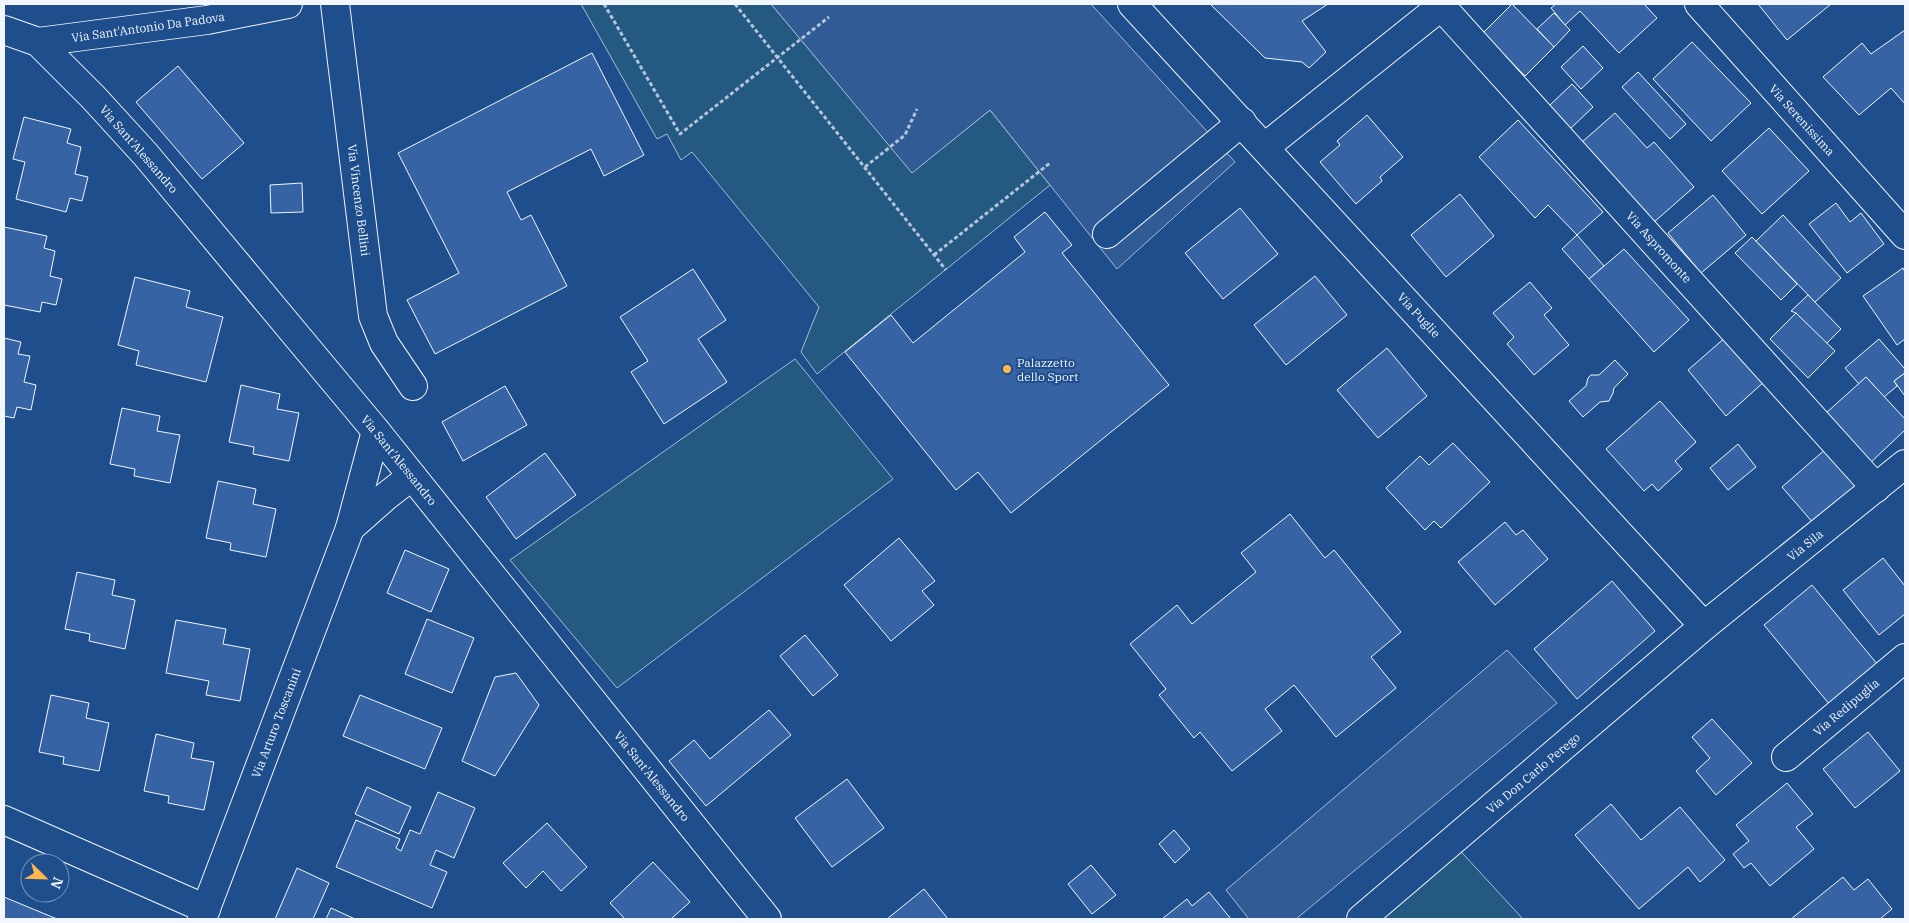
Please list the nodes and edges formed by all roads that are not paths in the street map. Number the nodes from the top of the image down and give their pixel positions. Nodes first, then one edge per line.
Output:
1 (288, 4) edge
2 (335, 4) edge
3 (1132, 4) edge
4 (1699, 4) edge
5 (1443, 5) edge
6 (4, 30) edge
7 (38, 42) junction
8 (1242, 122) junction
9 (1265, 147) junction
10 (1106, 234) dead end
11 (1905, 235) edge
12 (413, 386) dead end
13 (376, 431) junction
14 (1905, 464) edge
15 (412, 476) junction
16 (1876, 488) junction
17 (350, 528) junction
18 (1704, 626) junction
19 (1905, 658) edge
20 (1786, 757) dead end
21 (4, 820) edge
22 (204, 914) edge
23 (767, 919) edge
24 (1361, 919) edge

1 - 7 street, Via Sant'Antonio Da Padova
2 - 12 street, Via Vincenzo Bellini
3 - 8 street, Via Puglie
4 - 11 street, Via Serenissima
5 - 9 street
5 - 16 street, Via Aspromonte
6 - 7 street, Via Sant'Alessandro
7 - 13 street, Via Sant'Alessandro
8 - 9 street, Via Puglie
8 - 10 street
9 - 18 street, Via Puglie
13 - 15 street, Via Sant'Alessandro
13 - 17 street, Via Arturo Toscanini
14 - 16 street, Via Sila
15 - 17 street, Via Arturo Toscanini
15 - 23 street, Via Sant'Alessandro
16 - 18 street, Via Sila
17 - 22 street, Via Arturo Toscanini
18 - 24 street, Via Don Carlo Perego
19 - 20 street, Via Redipuglia
21 - 22 street

